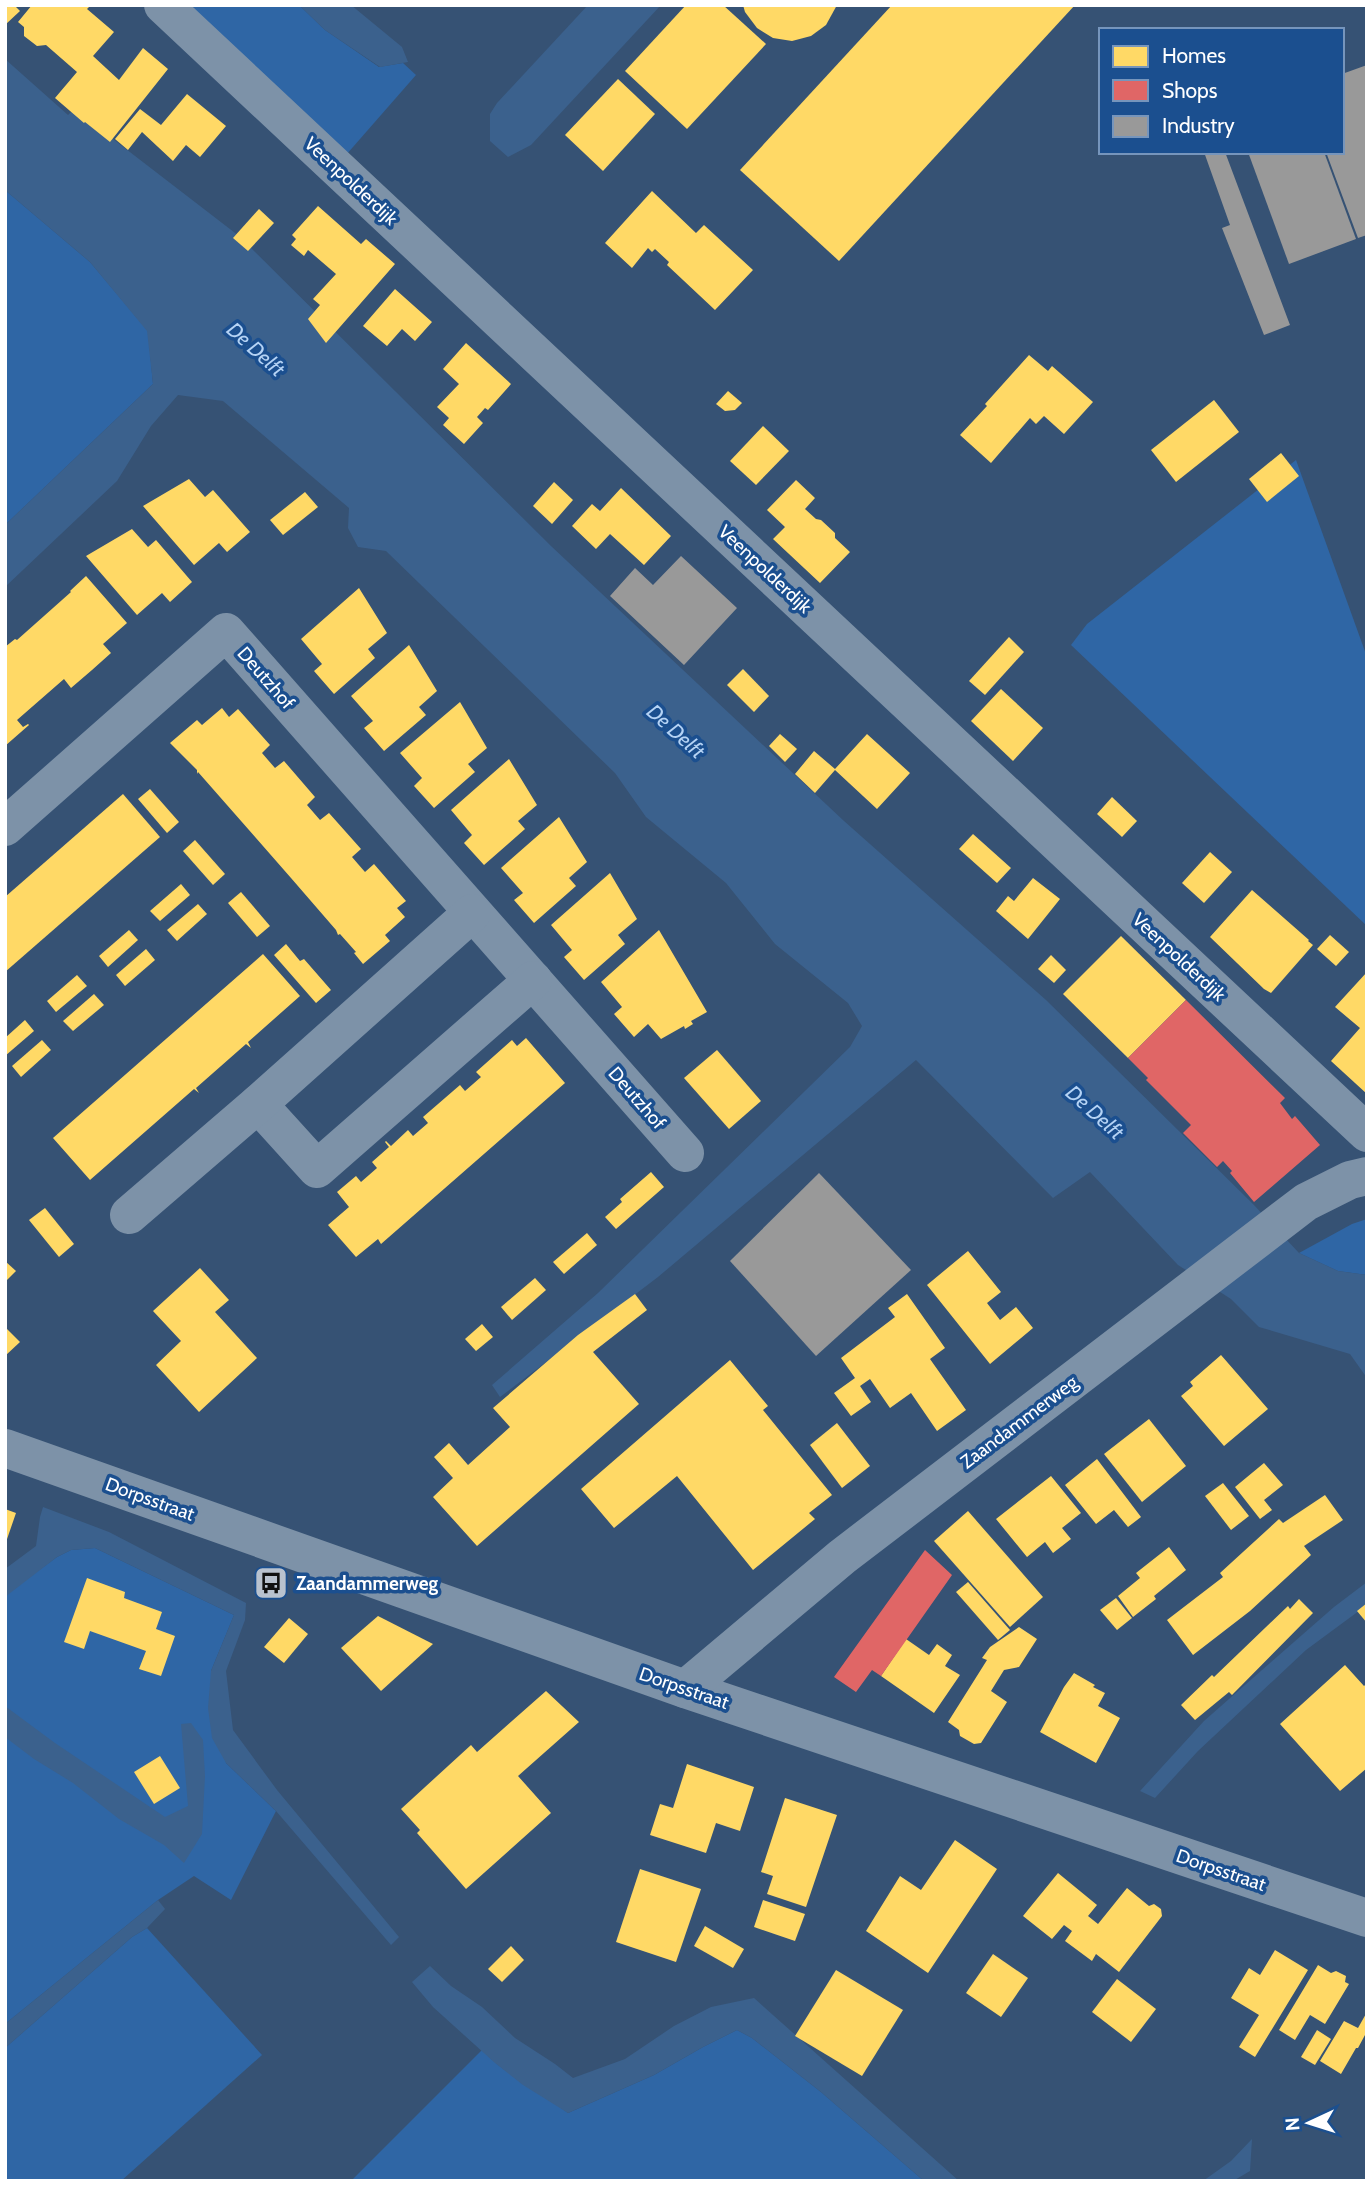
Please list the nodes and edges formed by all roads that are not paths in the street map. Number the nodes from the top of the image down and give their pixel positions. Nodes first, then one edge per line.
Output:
1 (163, 5) edge
2 (5, 827) edge
3 (472, 913) junction
4 (533, 981) junction
5 (258, 1104) junction
6 (1367, 1133) edge
7 (685, 1153) dead end
8 (1367, 1176) edge
9 (129, 1215) dead end
10 (5, 1448) edge
11 (685, 1689) junction
12 (1367, 1918) edge

1 - 6 street, Veenpolderdijk
2 - 3 street, Deutzhof
3 - 4 street, Deutzhof
3 - 5 street
4 - 5 street
4 - 7 street, Deutzhof
5 - 9 street
8 - 11 street, Zaandammerweg
10 - 11 street, Dorpsstraat
11 - 12 street, Dorpsstraat

